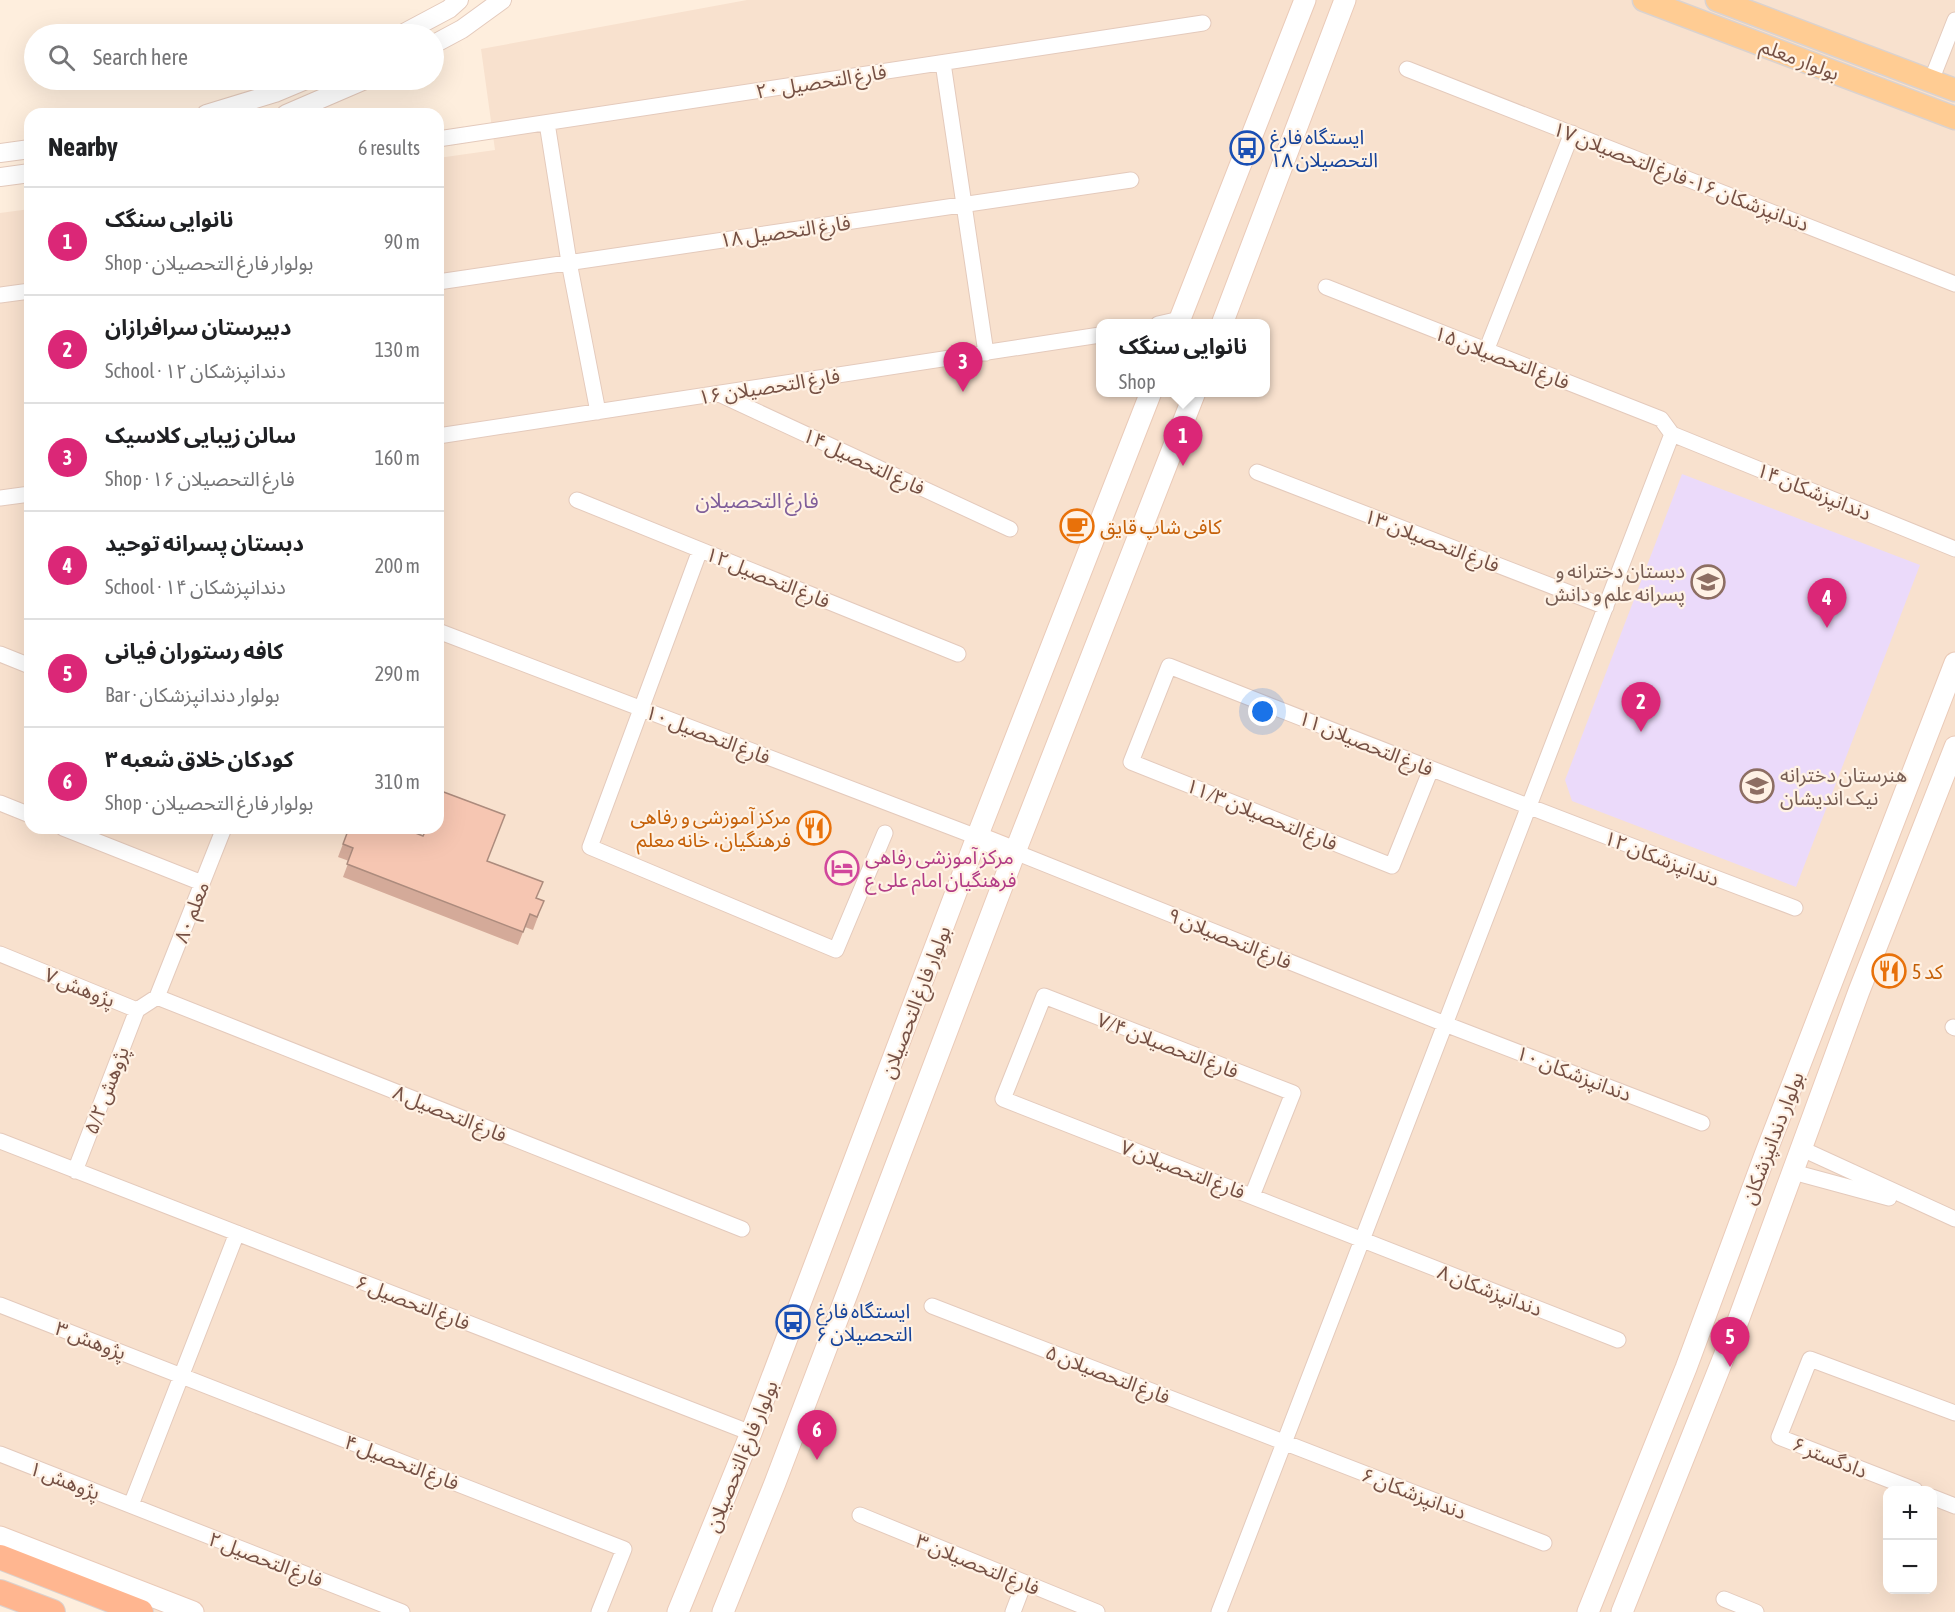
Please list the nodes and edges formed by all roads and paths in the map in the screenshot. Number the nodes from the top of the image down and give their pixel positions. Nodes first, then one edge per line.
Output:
1 (459, 0) edge
2 (502, 0) edge
3 (1305, 0) edge
4 (1346, 0) edge
5 (1644, 0) edge
6 (1717, 0) edge
7 (1955, 20) edge
8 (1203, 23) dead end
9 (421, 24) edge
10 (444, 39) edge
11 (943, 63) junction
12 (1407, 69) dead end
13 (1931, 81) junction
14 (282, 90) edge
15 (341, 90) edge
16 (1955, 90) edge
17 (327, 96) junction
18 (226, 108) edge
19 (300, 108) edge
20 (322, 108) edge
21 (1955, 118) edge
22 (547, 123) junction
23 (1572, 134) junction
24 (444, 138) edge
25 (24, 149) edge
26 (0, 153) edge
27 (24, 174) edge
28 (0, 177) edge
29 (1131, 180) dead end
30 (964, 204) junction
31 (569, 262) junction
32 (444, 281) edge
33 (1955, 284) edge
34 (1326, 287) dead end
35 (24, 292) edge
36 (0, 295) edge
37 (1180, 319) edge
38 (1224, 319) edge
39 (1096, 336) edge
40 (1486, 351) junction
41 (986, 353) junction
42 (718, 393) junction
43 (1149, 397) edge
44 (1193, 397) edge
45 (598, 412) junction
46 (1672, 434) junction
47 (444, 435) edge
48 (1257, 472) dead end
49 (24, 495) edge
50 (0, 498) edge
51 (578, 501) dead end
52 (1010, 529) dead end
53 (1955, 549) edge
54 (700, 550) junction
55 (1606, 607) junction
56 (444, 633) edge
57 (0, 654) edge
58 (958, 654) dead end
59 (1955, 663) edge
60 (24, 664) edge
61 (641, 709) junction
62 (1955, 747) edge
63 (1131, 762) joint
64 (1431, 769) junction
65 (0, 803) edge
66 (1528, 808) junction
67 (24, 813) edge
68 (885, 833) dead end
69 (78, 834) edge
70 (222, 834) edge
71 (977, 837) junction
72 (1015, 852) junction
73 (202, 883) junction
74 (1795, 908) dead end
75 (0, 954) edge
76 (158, 997) junction
77 (137, 1010) junction
78 (1445, 1024) junction
79 (1003, 1099) joint
80 (1702, 1123) dead end
81 (0, 1141) edge
82 (1800, 1148) junction
83 (1765, 1155) junction
84 (75, 1171) junction
85 (1793, 1172) junction
86 (1252, 1196) junction
87 (1930, 1209) junction
88 (1955, 1219) edge
89 (742, 1229) dead end
90 (237, 1233) junction
91 (1363, 1240) junction
92 (0, 1305) edge
93 (932, 1306) dead end
94 (1618, 1340) dead end
95 (181, 1375) junction
96 (1955, 1413) edge
97 (751, 1433) junction
98 (1284, 1443) junction
99 (0, 1454) edge
100 (1902, 1486) edge
101 (1937, 1499) edge
102 (131, 1505) junction
103 (1955, 1506) edge
104 (860, 1515) dead end
105 (0, 1537) edge
106 (1545, 1543) dead end
107 (0, 1557) edge
108 (1024, 1583) junction
109 (0, 1592) edge
110 (1724, 1599) dead end
111 (53, 1612) edge
112 (141, 1612) edge
113 (193, 1612) edge
114 (402, 1612) edge
115 (599, 1612) edge
116 (678, 1612) edge
117 (723, 1612) edge
118 (1013, 1612) edge
119 (1097, 1612) edge
120 (1219, 1612) edge
121 (1588, 1612) edge
122 (1622, 1612) edge
123 (1756, 1612) edge

1 - 9 street
2 - 10 street
3 - 37 main road
4 - 38 main road
5 - 21 main road, بولوار معلم
6 - 13 main road, بولوار معلم
7 - 13 street
8 - 11 street, فارغ التحصیل ۲۰
11 - 22 street, فارغ التحصیل ۲۰
11 - 30 street
12 - 23 street, دندانپزشکان ۱۶- فارغ التحصیلان ۱۷
13 - 16 main road, بولوار معلم
14 - 18 street
15 - 17 street
17 - 19 street
17 - 20 street
22 - 24 street, فارغ التحصیل ۲۰
22 - 31 street
23 - 33 street, دندانپزشکان ۱۶- فارغ التحصیلان ۱۷
23 - 40 street
25 - 26 street
27 - 28 street
29 - 30 street, فارغ التحصیل ۱۸
30 - 31 street, فارغ التحصیل ۱۸
30 - 41 street
31 - 32 street, فارغ التحصیل ۱۸
31 - 45 street
34 - 40 street, فارغ التحصیلان ۱۵
35 - 36 street
39 - 41 street, فارغ التحصیلان ۱۶
40 - 46 street, فارغ التحصیلان ۱۵
41 - 42 street, فارغ التحصیلان ۱۶
42 - 45 street, فارغ التحصیلان ۱۶
42 - 52 street, فارغ التحصیل ۱۴
43 - 71 main road, بولوار فارغ التحصیلان
44 - 72 main road, بولوار فارغ التحصیلان
45 - 47 street, فارغ التحصیلان ۱۶
46 - 53 street, دندانپزشکان ۱۴
46 - 55 street
48 - 55 street, فارغ التحصیلان ۱۳
49 - 50 street
51 - 54 street, فارغ التحصیل ۱۲
54 - 58 street, فارغ التحصیل ۱۲
54 - 61 street
55 - 66 street
56 - 61 street, فارغ التحصیل ۱۰
57 - 60 street
59 - 83 main road, بولوار دندانپزشکان
61 - 68 street
61 - 71 street, فارغ التحصیل ۱۰
62 - 82 main road, بولوار دندانپزشکان
63 - 64 street, فارغ التحصیلان ۱۱
63 - 64 street, فارغ التحصیلان ۱۱/۳
64 - 66 street, فارغ التحصیلان ۱۱
65 - 67 street
66 - 74 street, دندانپزشکان ۱۲
66 - 78 street
69 - 73 street
70 - 73 street, معلم ۸۰
71 - 72 main road
71 - 97 main road, بولوار فارغ التحصیلان
72 - 78 street, فارغ التحصیلان ۹
72 - 117 main road, بولوار فارغ التحصیلان
73 - 76 street, معلم ۸۰
75 - 77 street, پژوهش ۷
76 - 77 street, پژوهش ۷
76 - 89 street, فارغ التحصیل ۸
77 - 84 street, پژوهش ۵/۲
78 - 80 street, دندانپزشکان ۱۰
78 - 91 street
79 - 86 street, فارغ التحصیلان ۷
79 - 86 street, فارغ التحصیلان ۷/۴
81 - 84 street, فارغ التحصیل ۶
82 - 83 main road
82 - 85 main road, بولوار دندانپزشکان
82 - 87 street
83 - 85 main road
83 - 121 main road, بولوار دندانپزشکان
84 - 90 street, فارغ التحصیل ۶
85 - 87 street
85 - 122 main road, بولوار دندانپزشکان
86 - 91 street, فارغ التحصیلان ۷
87 - 88 street
90 - 95 street
90 - 97 street, فارغ التحصیل ۶
91 - 94 street, دندانپزشکان ۸
91 - 98 street
92 - 95 street, پژوهش ۳
93 - 98 street, فارغ التحصیلان ۵
95 - 102 street
95 - 115 street, فارغ التحصیل ۴
96 - 100 street, دادگستر ۶
97 - 116 main road, بولوار فارغ التحصیلان
98 - 106 street, دندانپزشکان ۶
98 - 120 street
99 - 102 street, پژوهش ۱
101 - 103 street
102 - 114 street, فارغ التحصیل ۲
104 - 108 street, فارغ التحصیلان ۳
105 - 113 main road
107 - 112 highway
108 - 118 street
108 - 119 street, فارغ التحصیلان ۳
109 - 111 highway
110 - 123 street

